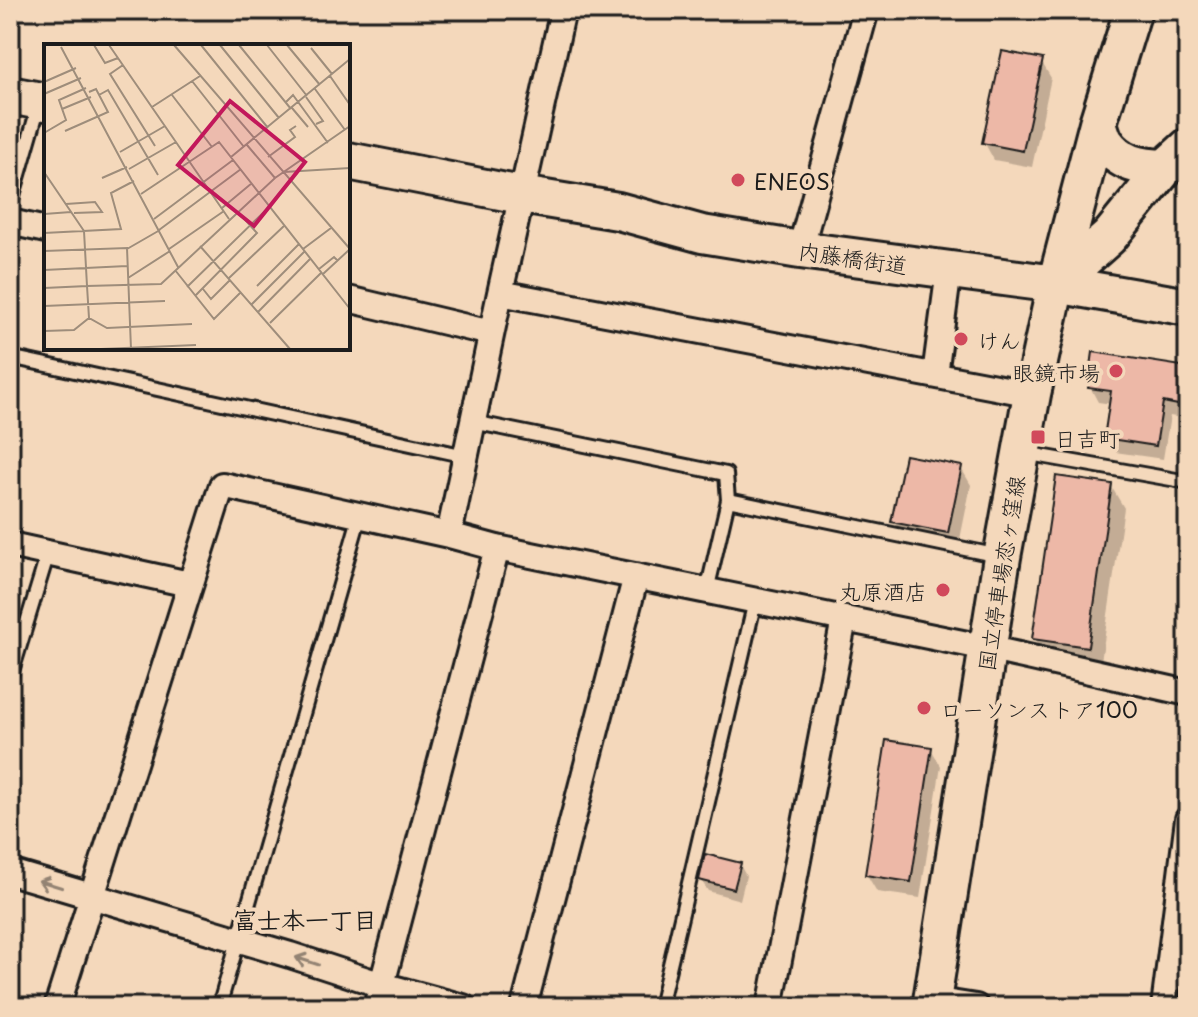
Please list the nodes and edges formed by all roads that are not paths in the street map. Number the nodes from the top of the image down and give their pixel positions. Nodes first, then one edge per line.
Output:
1 (563, 10) edge
2 (866, 10) edge
3 (1133, 10) edge
4 (32, 100) edge
5 (1098, 123) junction
6 (1176, 157) edge
7 (350, 161) edge
8 (521, 195) junction
9 (10, 206) edge
10 (10, 222) edge
11 (44, 230) edge
12 (800, 250) junction
13 (949, 270) junction
14 (1056, 284) junction
15 (500, 293) junction
16 (350, 299) edge
17 (1188, 307) edge
18 (491, 333) junction
19 (10, 357) edge
20 (935, 375) junction
21 (1032, 394) junction
22 (473, 422) junction
23 (1020, 452) junction
24 (466, 456) junction
25 (1188, 482) edge
26 (728, 500) junction
27 (360, 515) junction
28 (449, 535) junction
29 (10, 545) edge
30 (497, 548) junction
31 (48, 553) junction
32 (1002, 557) junction
33 (636, 576) junction
34 (189, 584) junction
35 (707, 591) junction
36 (755, 601) junction
37 (844, 619) junction
38 (987, 648) junction
39 (10, 678) edge
40 (1188, 693) edge
41 (1188, 819) edge
42 (10, 872) edge
43 (91, 897) junction
44 (238, 940) junction
45 (379, 996) edge
46 (932, 1003) edge
47 (57, 1007) edge
48 (219, 1007) edge
49 (463, 1007) edge
50 (524, 1007) edge
51 (660, 1007) edge
52 (770, 1007) edge
53 (976, 1007) edge
54 (1164, 1007) edge

1 - 8 street
2 - 12 street
3 - 5 main road, 国立停車場恋ヶ窪線
4 - 9 lane
5 - 6 main road
5 - 14 main road, 国立停車場恋ヶ窪線
6 - 14 main road
7 - 8 main road, 内藤橋街道
8 - 12 main road, 内藤橋街道
8 - 15 street
10 - 11 street
12 - 13 main road, 内藤橋街道
13 - 14 main road, 内藤橋街道
13 - 20 street
14 - 17 main road, 内藤橋街道
14 - 21 main road, 国立停車場恋ヶ窪線
15 - 18 street
15 - 20 street
16 - 18 street
18 - 22 street
19 - 24 lane
20 - 21 street
21 - 23 main road, 国立停車場恋ヶ窪線
22 - 24 street
22 - 26 lane
23 - 25 lane
23 - 32 main road, 国立停車場恋ヶ窪線
24 - 28 street
26 - 32 lane
26 - 35 lane
27 - 28 street
27 - 34 street
27 - 44 lane
28 - 30 street
29 - 31 street
30 - 33 street
30 - 45 street
31 - 34 street
31 - 39 lane
32 - 38 main road, 国立停車場恋ヶ窪線
33 - 35 street
33 - 50 street
34 - 43 street
35 - 36 street
36 - 37 street
36 - 51 lane
37 - 38 street
37 - 52 street
38 - 40 street
38 - 46 main road, 国立停車場恋ヶ窪線
41 - 54 street
43 -> 42 street
43 - 44 street
43 - 47 street
45 -> 44 street
44 - 48 lane
45 - 49 street
46 - 53 street

